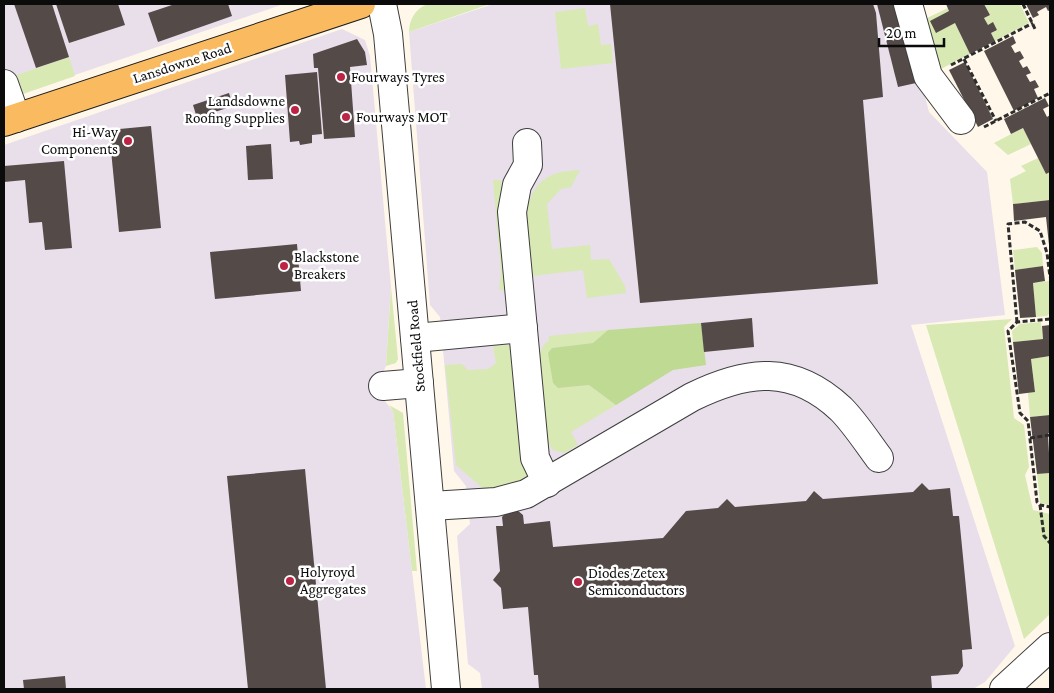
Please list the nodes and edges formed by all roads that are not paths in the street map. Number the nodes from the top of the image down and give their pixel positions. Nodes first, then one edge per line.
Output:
1 (361, 4) edge
2 (382, 4) edge
3 (908, 4) edge
4 (4, 84) edge
5 (10, 120) edge
6 (971, 124) road end
7 (527, 143) dead end
8 (523, 328) junction
9 (416, 338) junction
10 (419, 383) junction
11 (383, 386) dead end
12 (879, 458) dead end
13 (547, 483) junction
14 (431, 506) junction
15 (1044, 653) edge
16 (446, 689) edge
17 (1004, 689) edge

1 - 5 main road, Lansdowne Road
2 - 9 street, Stockfield Road
3 - 6 street
4 - 5 street
7 - 8 street
8 - 9 street
8 - 13 street
9 - 10 street, Stockfield Road
10 - 11 street
10 - 14 street, Stockfield Road
12 - 13 street
13 - 14 street
14 - 16 street, Stockfield Road
15 - 17 street

